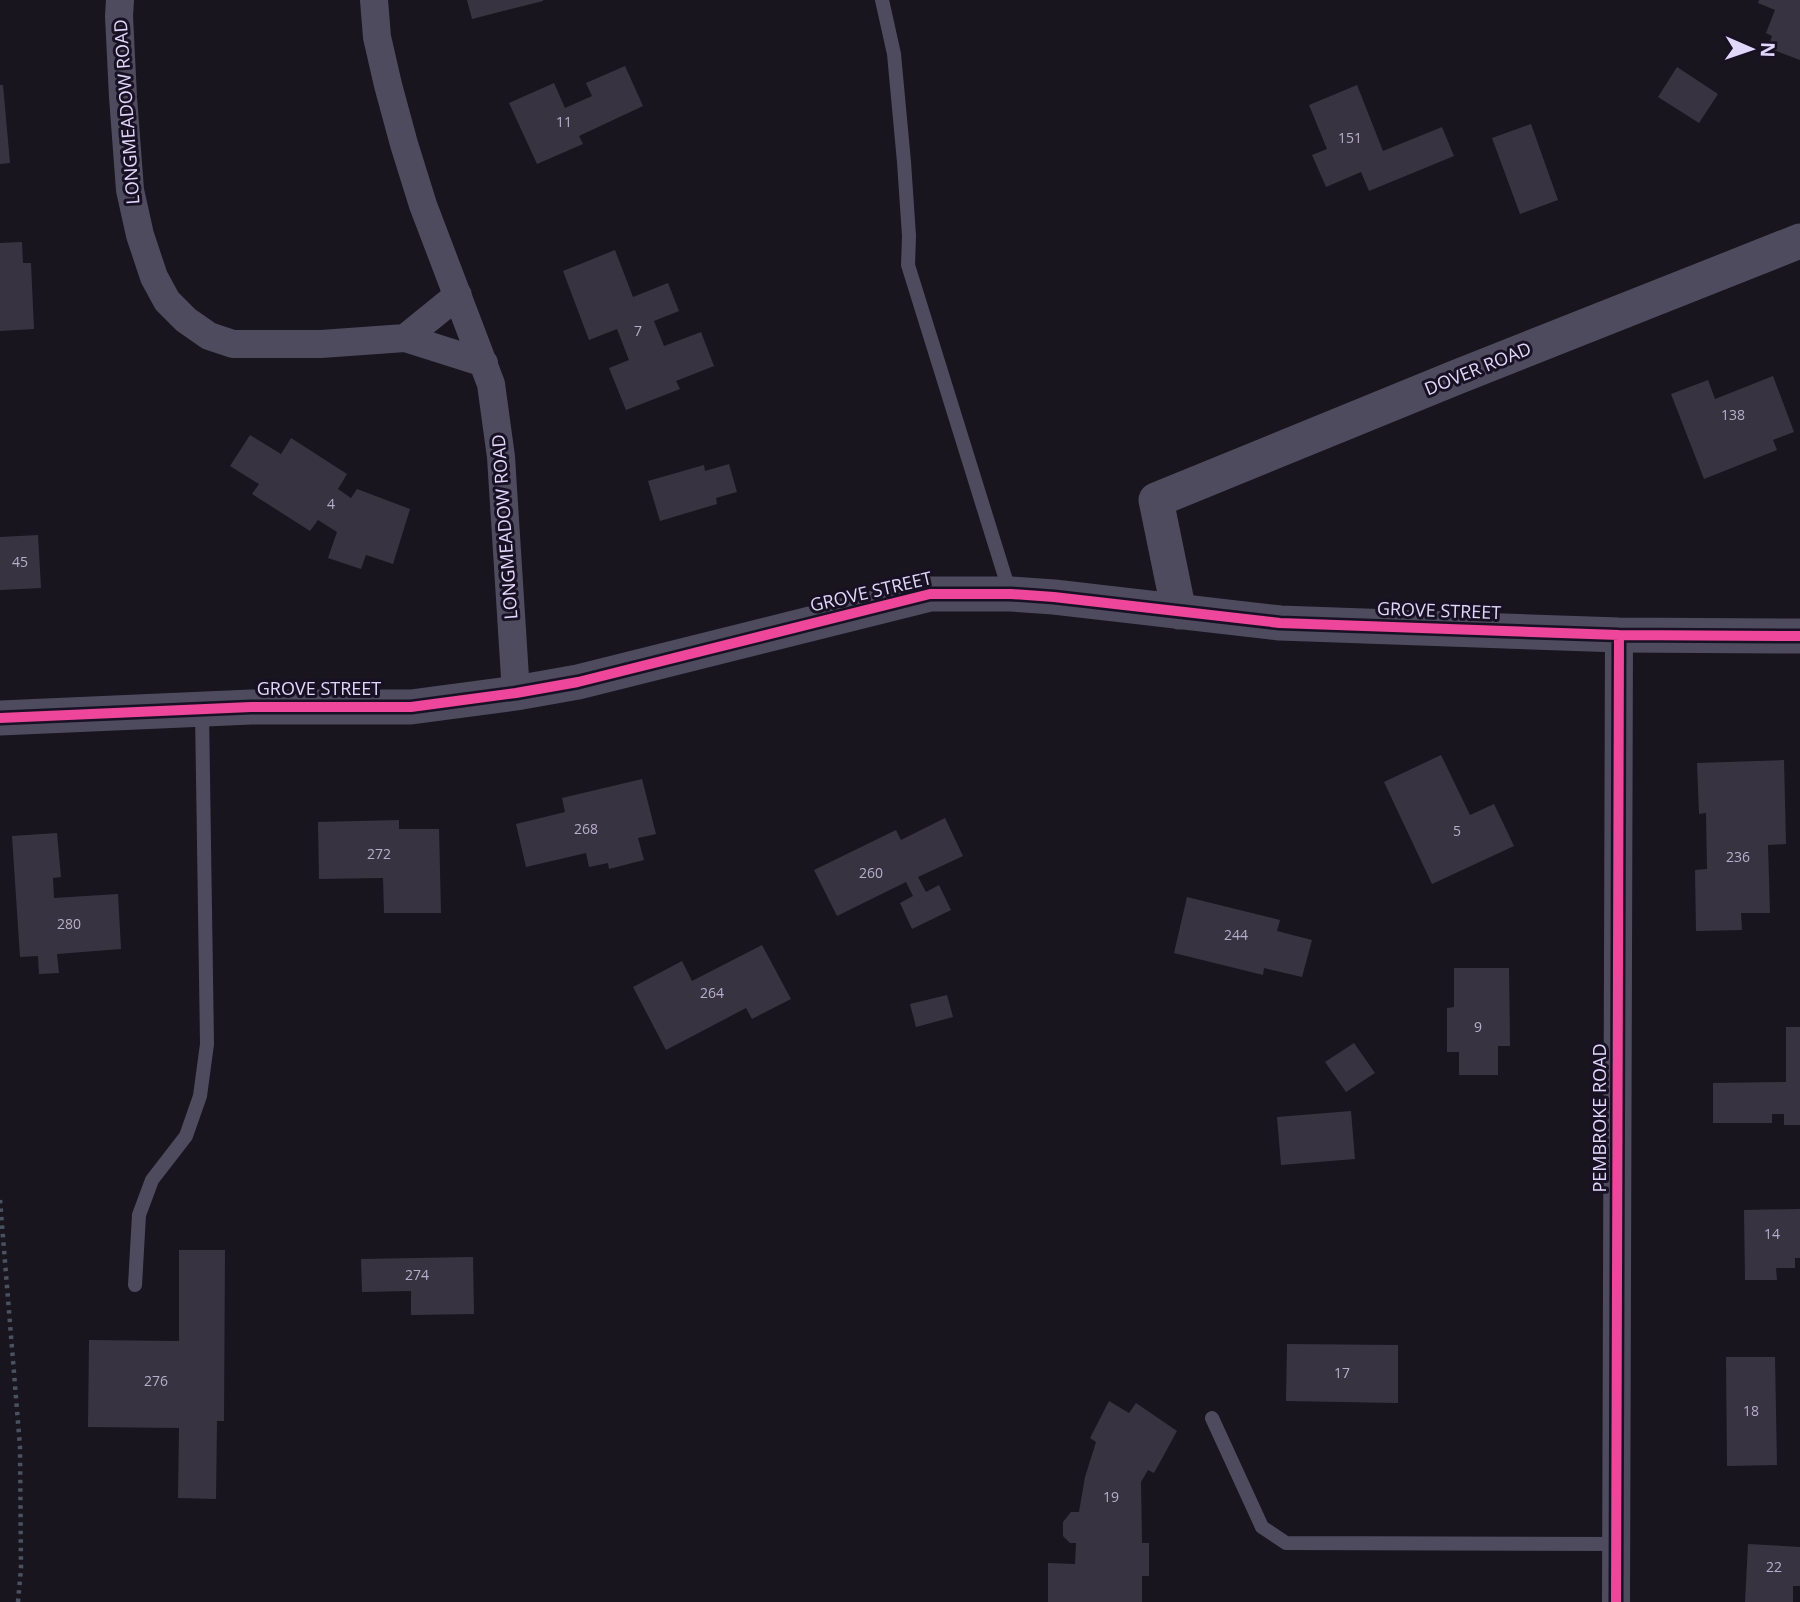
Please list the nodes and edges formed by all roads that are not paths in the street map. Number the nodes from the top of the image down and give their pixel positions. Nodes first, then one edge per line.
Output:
1 (120, 0) edge
2 (374, 0) edge
3 (882, 0) edge
4 (1800, 241) edge
5 (458, 295) junction
6 (405, 338) junction
7 (484, 363) junction
8 (1011, 594) junction
9 (1180, 612) junction
10 (1619, 635) junction
11 (1800, 636) edge
12 (516, 693) junction
13 (202, 709) junction
14 (0, 718) edge
15 (135, 1285) dead end
16 (1212, 1418) dead end
17 (1616, 1544) junction
18 (1616, 1602) edge

1 - 6 street, LONGMEADOW ROAD
2 - 5 street, LONGMEADOW ROAD
3 - 8 lane
4 - 9 street, DOVER ROAD
5 - 6 street
5 - 7 street, LONGMEADOW ROAD
6 - 7 street, LONGMEADOW ROAD
7 - 12 street, LONGMEADOW ROAD
8 - 9 street, GROVE STREET
8 - 12 street, GROVE STREET
9 - 10 street, GROVE STREET
10 - 11 street, GROVE STREET
10 - 17 street, PEMBROKE ROAD
12 - 13 street, GROVE STREET
13 - 14 street, GROVE STREET
13 - 15 lane
16 - 17 lane
17 - 18 street, PEMBROKE ROAD

